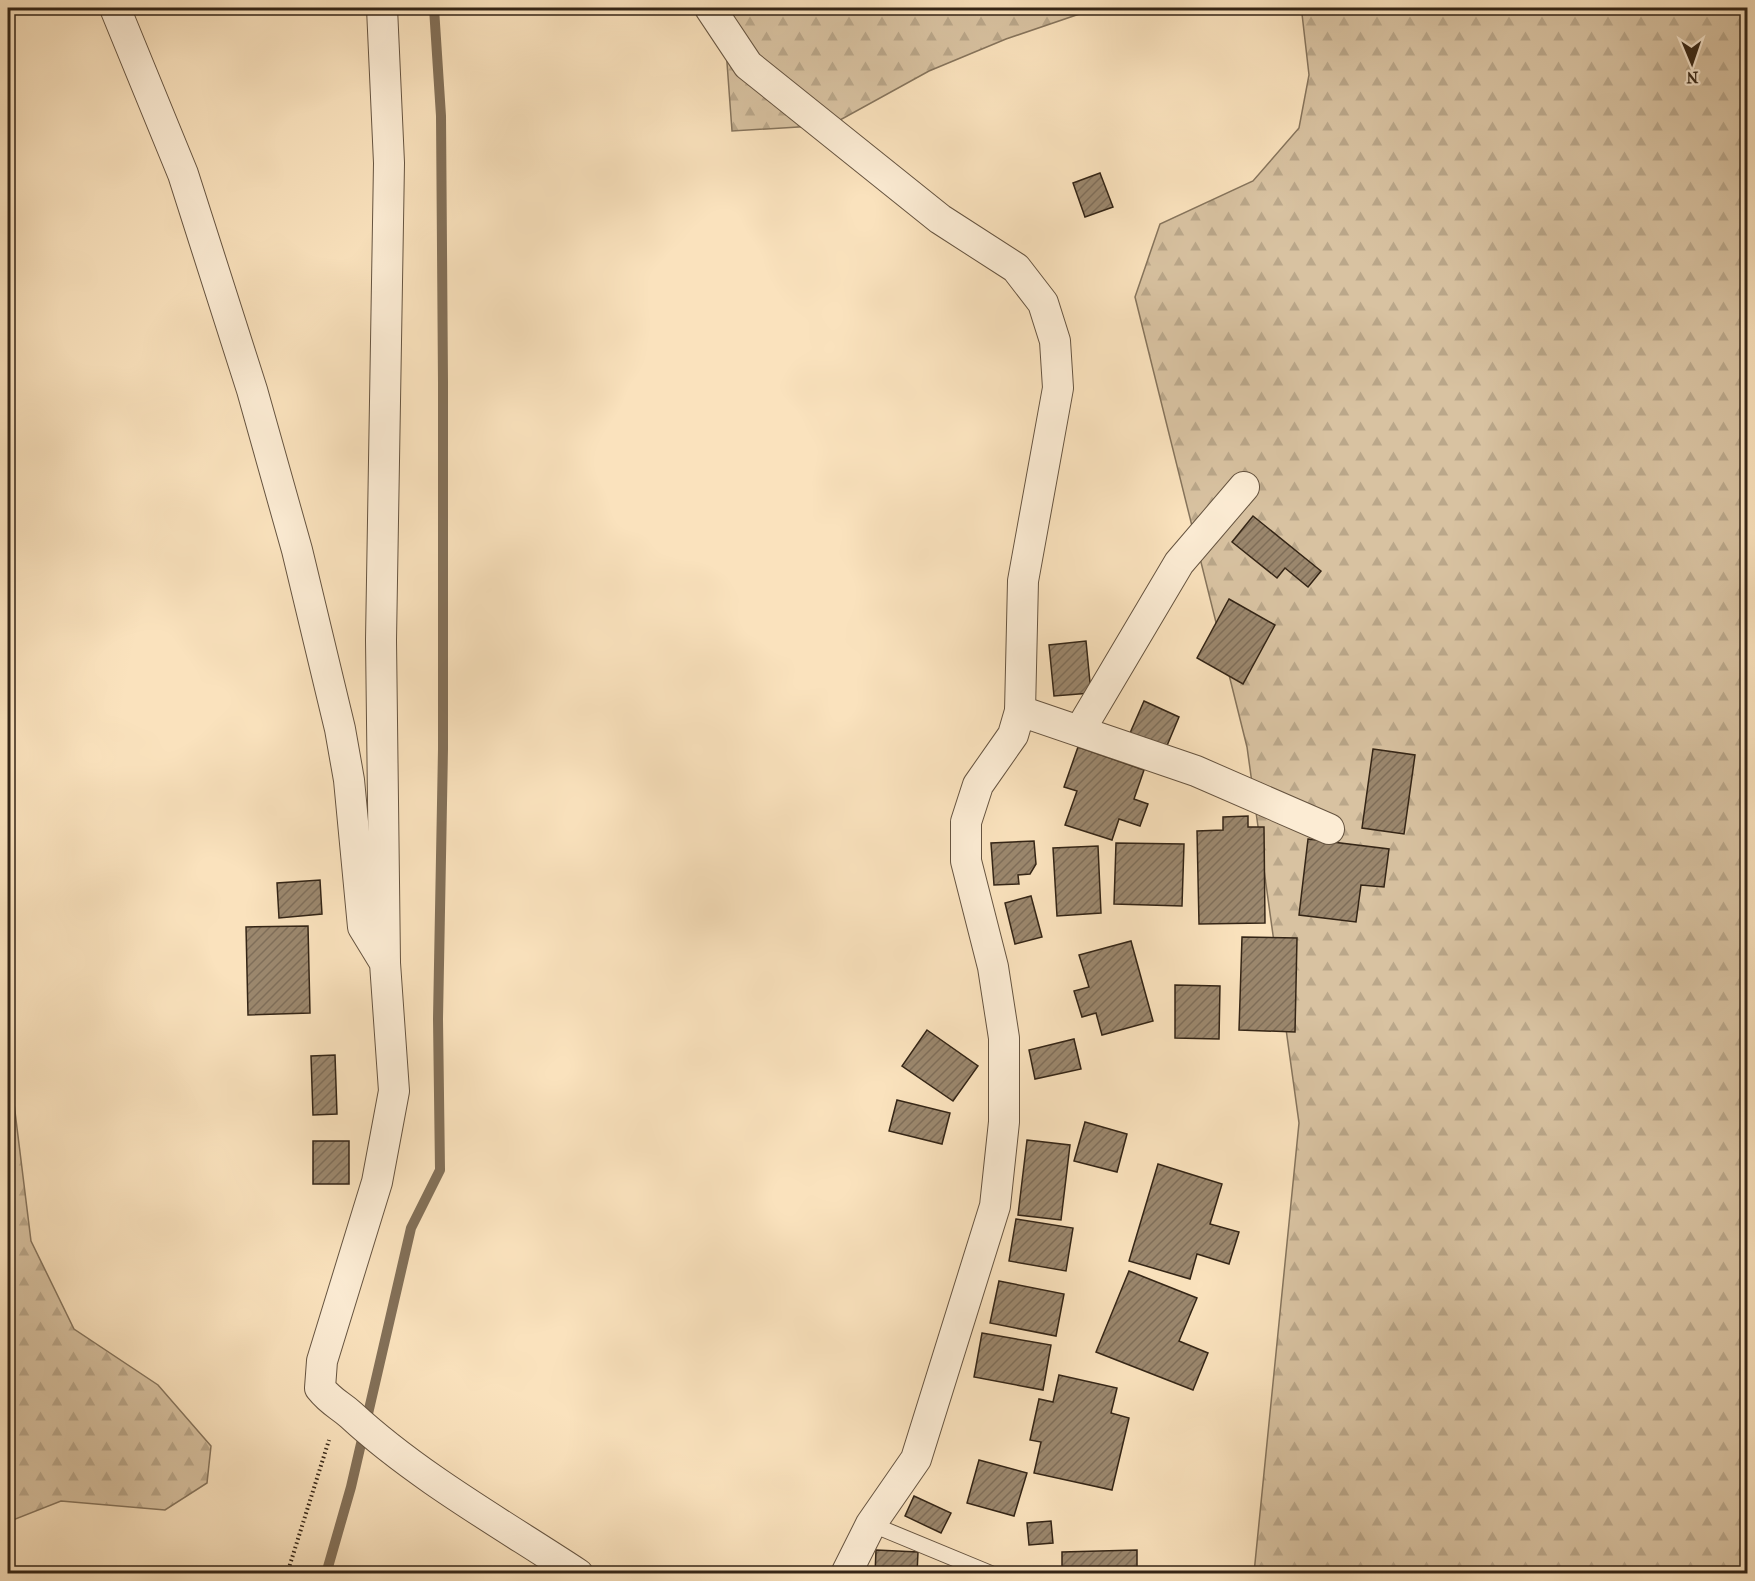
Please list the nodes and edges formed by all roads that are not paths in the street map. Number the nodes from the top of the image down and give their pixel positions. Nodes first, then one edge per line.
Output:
1 (115, 8) edge
2 (382, 8) edge
3 (710, 8) edge
4 (1244, 487) dead end
5 (1020, 711) junction
6 (1080, 730) junction
7 (1329, 829) dead end
8 (385, 963) junction
9 (871, 1524) junction
10 (578, 1574) edge
11 (846, 1574) edge
12 (992, 1574) edge

1 - 8 street
2 - 8 street
3 - 5 street
4 - 6 street
5 - 6 street
5 - 9 street
6 - 7 street
8 - 10 street
9 - 11 street
9 - 12 lane

